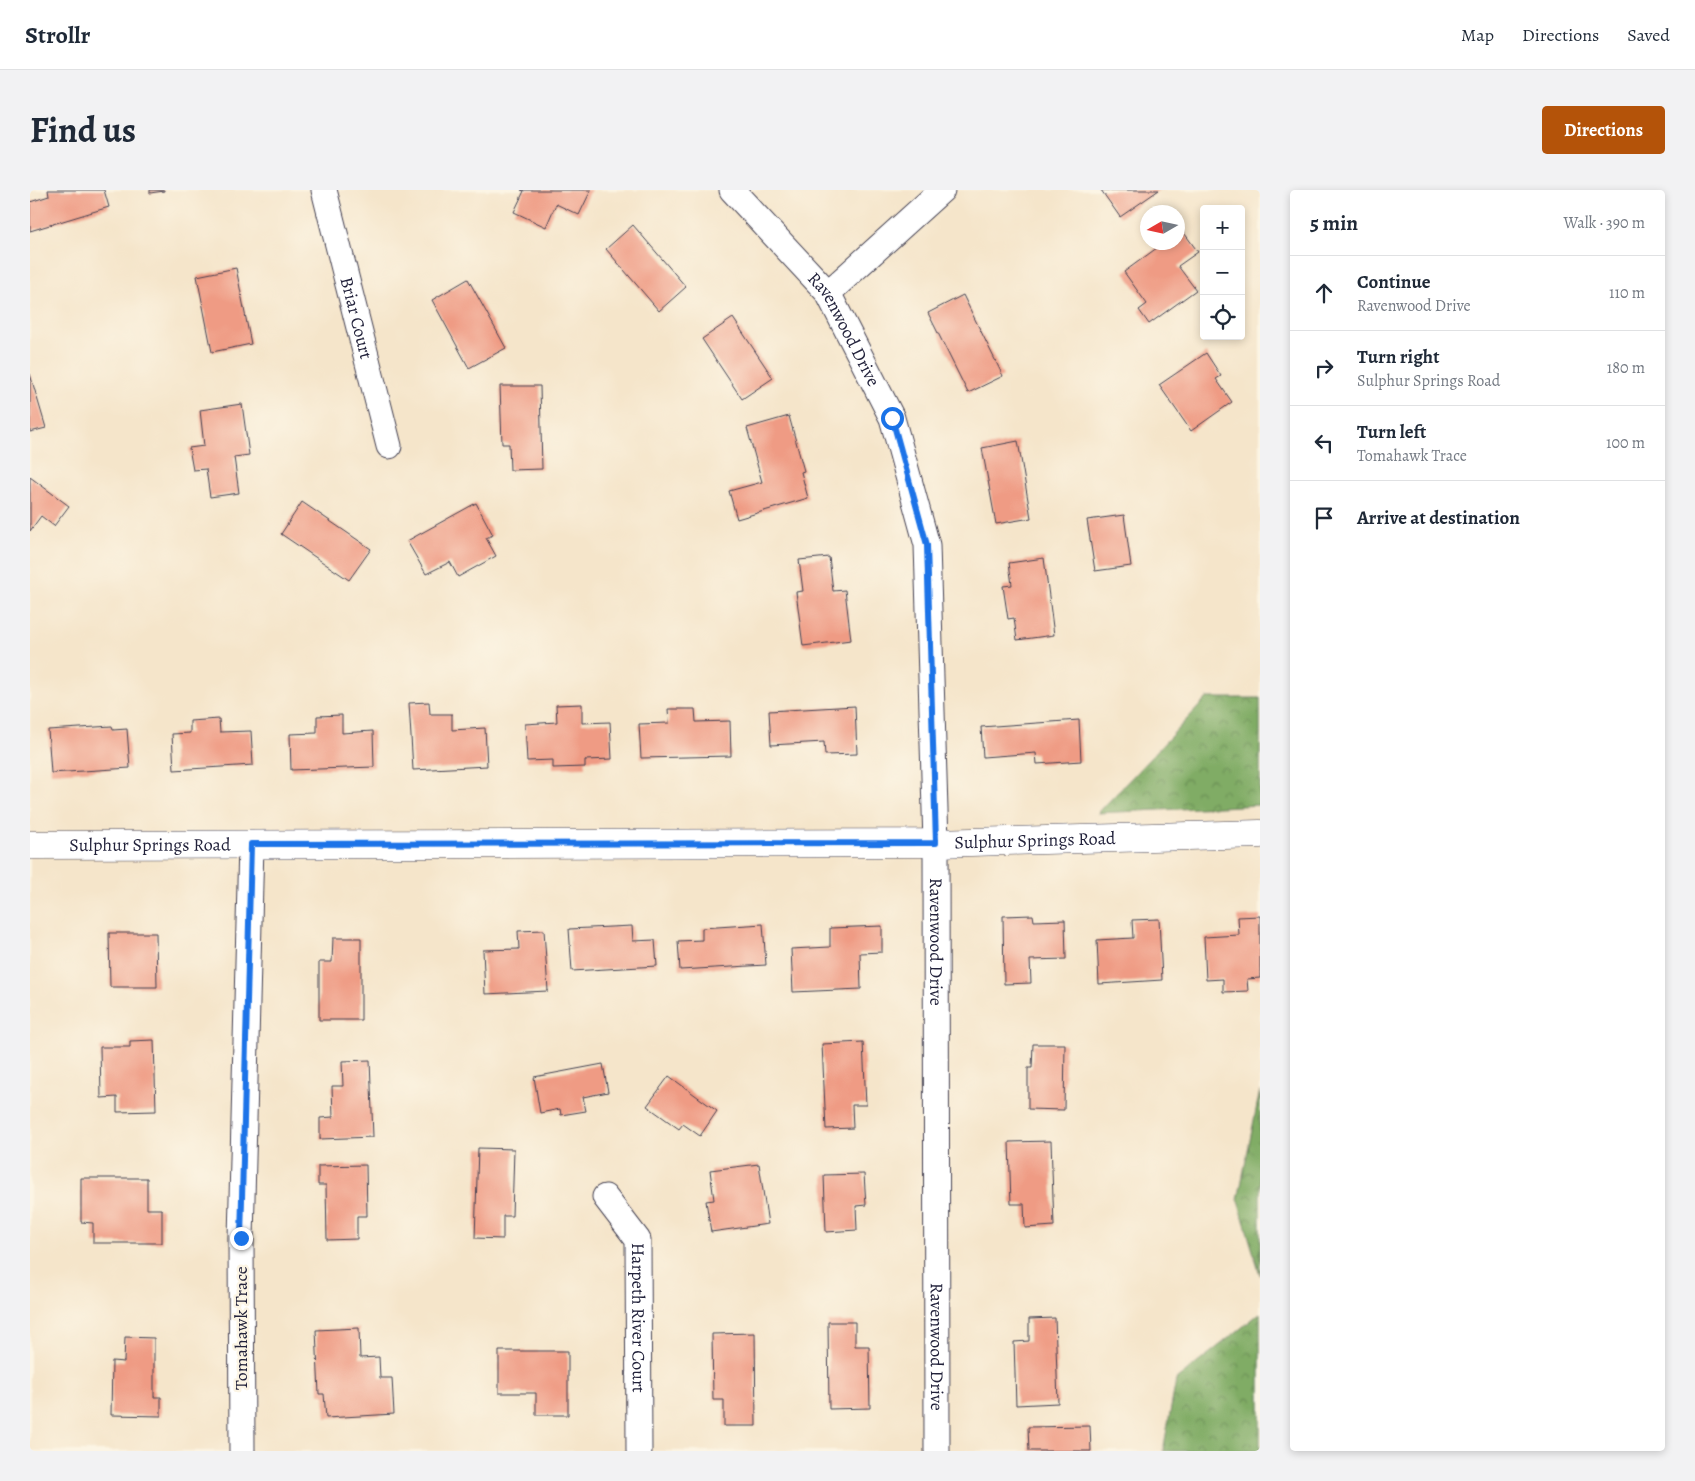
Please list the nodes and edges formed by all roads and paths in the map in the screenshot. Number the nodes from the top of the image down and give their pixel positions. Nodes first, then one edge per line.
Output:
1 (324, 190) edge
2 (732, 190) edge
3 (942, 190) edge
4 (828, 293) junction
5 (389, 446) dead end
6 (1260, 834) edge
7 (936, 843) junction
8 (251, 844) junction
9 (30, 845) edge
10 (605, 1197) dead end
11 (242, 1451) edge
12 (639, 1451) edge
13 (937, 1451) edge

1 - 5 street, Briar Court
2 - 4 street, Ravenwood Drive
3 - 4 street
4 - 7 street, Ravenwood Drive
6 - 7 street, Sulphur Springs Road
7 - 8 street, Sulphur Springs Road
7 - 13 street, Ravenwood Drive
8 - 9 street, Sulphur Springs Road
8 - 11 street, Tomahawk Trace
10 - 12 street, Harpeth River Court

